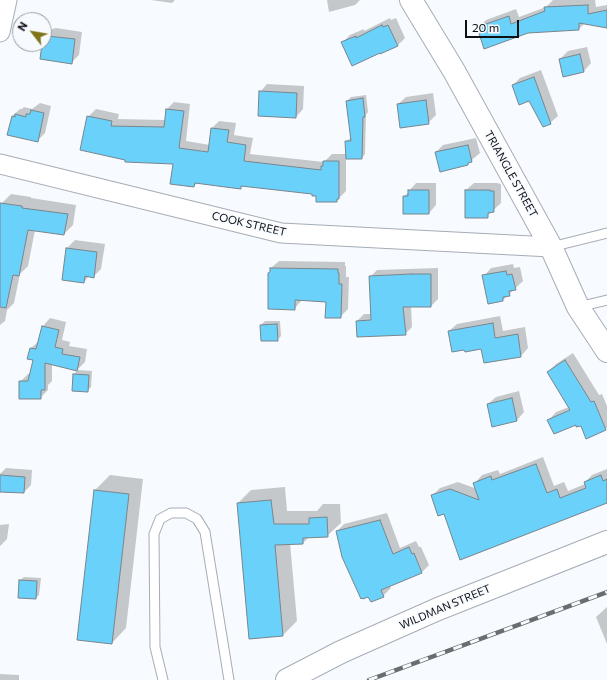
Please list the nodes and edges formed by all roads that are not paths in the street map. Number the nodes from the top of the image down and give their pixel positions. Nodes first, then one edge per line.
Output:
1 (7, 0) edge
2 (411, 0) edge
3 (0, 32) edge
4 (0, 164) edge
5 (607, 233) edge
6 (551, 247) junction
7 (607, 300) edge
8 (578, 307) junction
9 (607, 351) edge
10 (607, 542) edge
11 (163, 680) edge
12 (229, 680) edge
13 (287, 680) edge

1 - 3 street
2 - 6 street, TRIANGLE STREET
4 - 6 street, COOK STREET
5 - 6 lane
6 - 8 street, TRIANGLE STREET
7 - 8 lane
8 - 9 street, TRIANGLE STREET
10 - 13 street, WILDMAN STREET
11 - 12 lane

